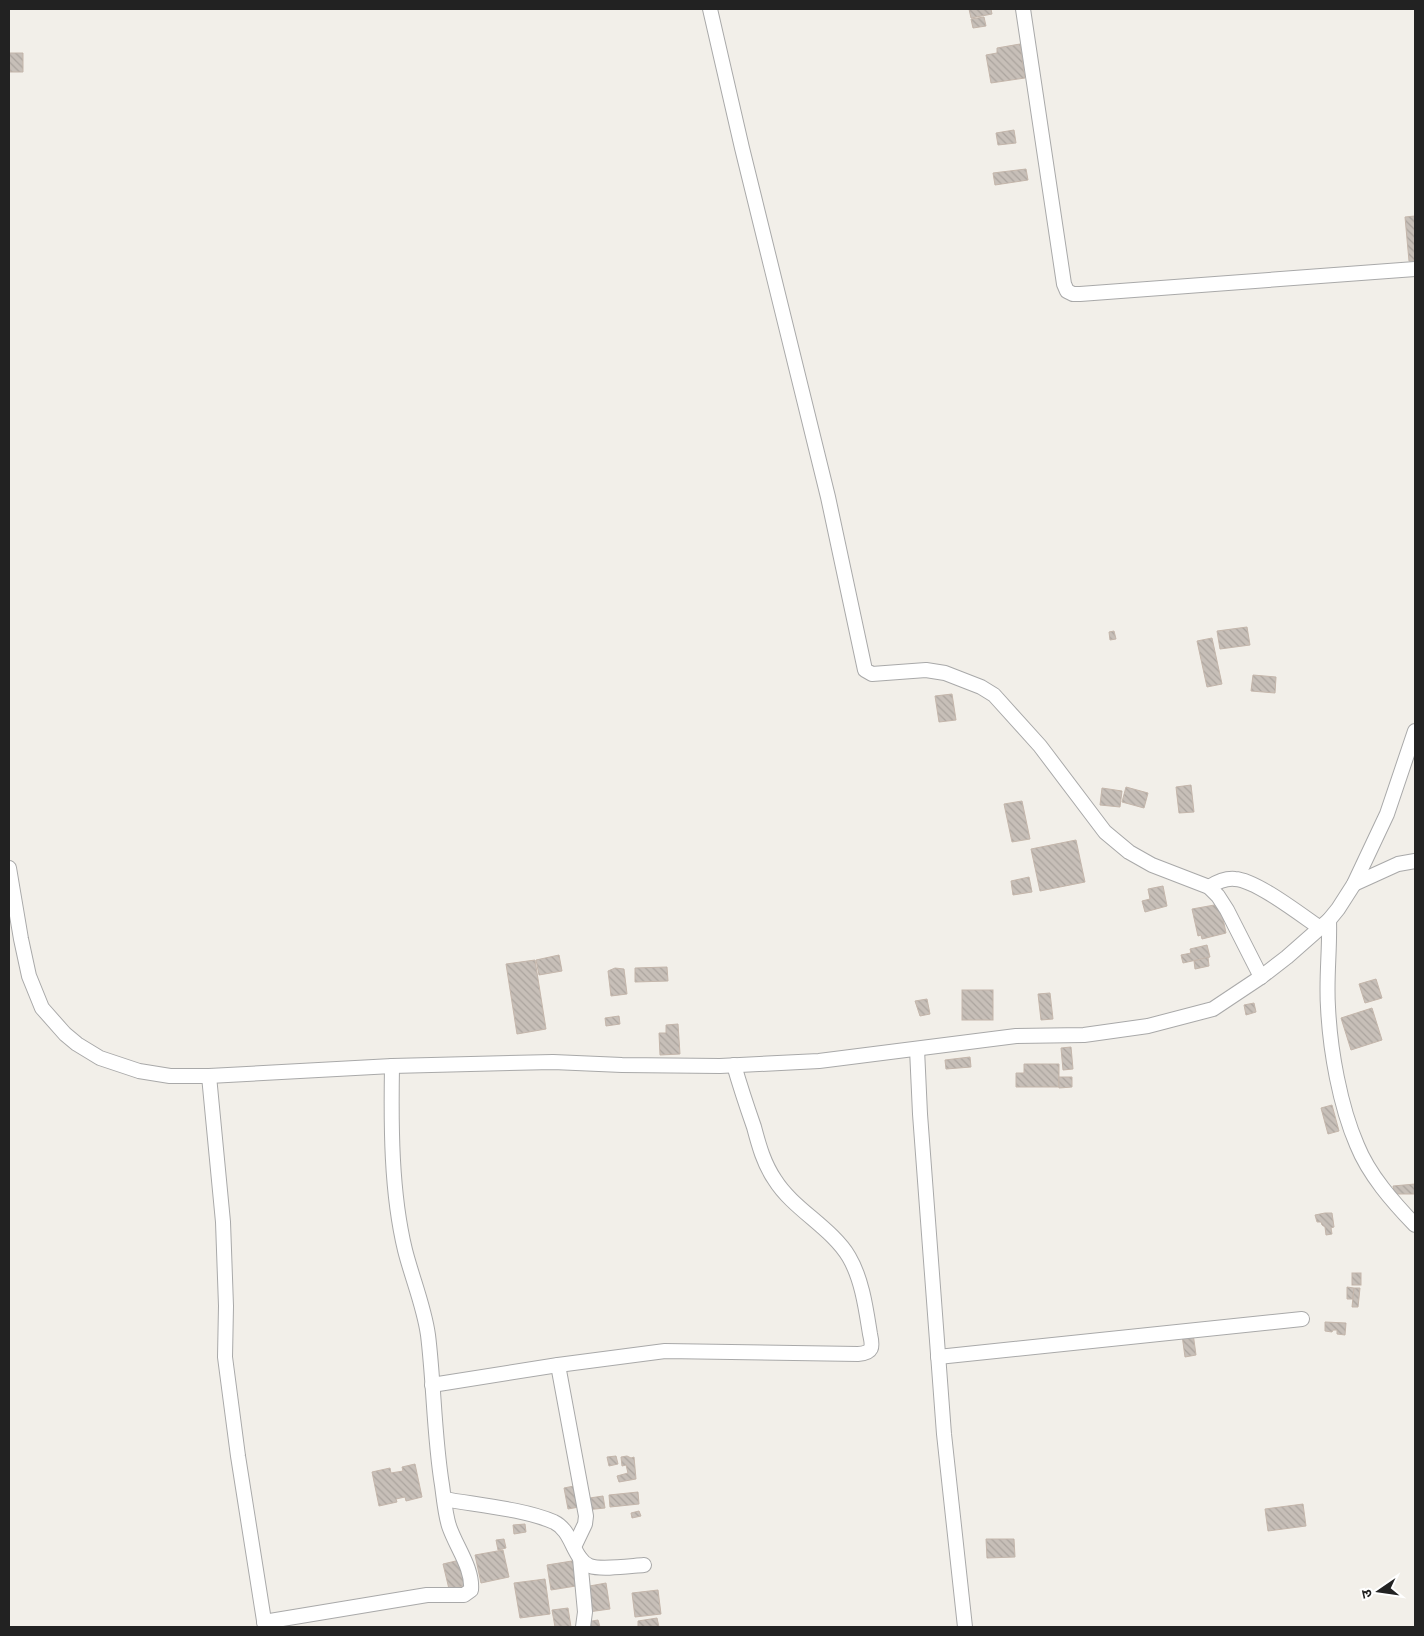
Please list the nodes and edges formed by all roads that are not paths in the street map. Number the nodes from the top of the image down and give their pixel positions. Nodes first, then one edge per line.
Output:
1 (710, 9) edge
2 (1023, 9) edge
3 (1415, 269) edge
4 (1415, 731) edge
5 (1415, 861) edge
6 (9, 868) edge
7 (1354, 884) junction
8 (1209, 887) junction
9 (1325, 924) junction
10 (1261, 977) junction
11 (916, 1049) junction
12 (392, 1066) junction
13 (734, 1066) junction
14 (210, 1076) junction
15 (1415, 1224) edge
16 (1302, 1319) dead end
17 (938, 1357) junction
18 (558, 1365) junction
19 (432, 1385) junction
20 (444, 1499) junction
21 (577, 1553) junction
22 (644, 1565) dead end
23 (265, 1624) edge
24 (583, 1627) edge
25 (965, 1627) edge

1 - 8 street
2 - 3 street
4 - 7 street
5 - 7 street
6 - 14 street
7 - 9 street
8 - 9 street
8 - 10 street
9 - 10 street
9 - 15 street
10 - 11 street
11 - 13 street
11 - 17 street
12 - 13 street
12 - 14 street
12 - 19 street
13 - 18 street
14 - 23 street
16 - 17 street
17 - 25 street
18 - 19 street
18 - 21 street
19 - 20 street
20 - 21 street
20 - 23 street
21 - 22 street
21 - 24 street

